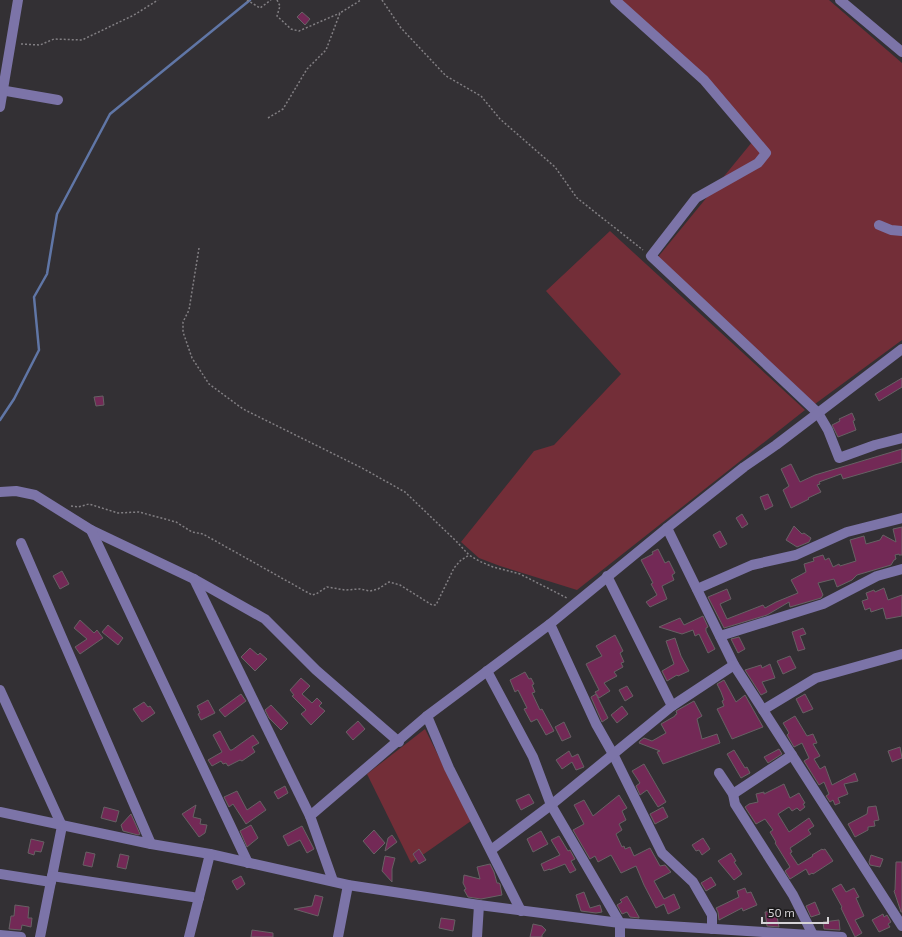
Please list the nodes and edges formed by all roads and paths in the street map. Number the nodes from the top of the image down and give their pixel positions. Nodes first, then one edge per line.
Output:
1 (18, 0) edge
2 (158, 0) edge
3 (247, 0) edge
4 (271, 0) edge
5 (277, 0) edge
6 (361, 0) edge
7 (382, 0) edge
8 (615, 0) edge
9 (840, 0) edge
10 (340, 12) junction
11 (11, 44) junction
12 (902, 52) edge
13 (1, 91) edge
14 (58, 100) dead end
15 (0, 107) edge
16 (268, 118) dead end
17 (879, 225) dead end
18 (902, 232) edge
19 (199, 248) dead end
20 (651, 256) junction
21 (902, 349) edge
22 (818, 413) junction
23 (902, 438) edge
24 (0, 492) edge
25 (71, 506) dead end
26 (902, 518) edge
27 (667, 528) junction
28 (91, 530) junction
29 (21, 543) dead end
30 (469, 554) junction
31 (902, 569) edge
32 (607, 576) junction
33 (194, 579) junction
34 (697, 589) junction
35 (576, 602) junction
36 (550, 624) junction
37 (720, 636) junction
38 (902, 654) edge
39 (734, 665) junction
40 (487, 672) junction
41 (0, 690) edge
42 (672, 706) junction
43 (763, 710) junction
44 (427, 716) junction
45 (399, 742) junction
46 (613, 754) junction
47 (792, 755) junction
48 (719, 773) dead end
49 (733, 794) junction
50 (551, 805) junction
51 (0, 812) edge
52 (310, 816) junction
53 (62, 826) junction
54 (151, 844) junction
55 (491, 850) junction
56 (210, 854) junction
57 (248, 863) junction
58 (0, 874) edge
59 (51, 879) junction
60 (333, 882) junction
61 (348, 885) junction
62 (199, 898) junction
63 (479, 905) junction
64 (521, 910) junction
65 (620, 923) junction
66 (902, 926) edge
67 (705, 931) edge
68 (0, 935) edge
69 (781, 935) edge
70 (813, 935) junction
71 (21, 937) edge
72 (40, 937) edge
73 (189, 937) edge
74 (338, 937) edge
75 (477, 937) edge
76 (620, 937) edge
77 (842, 937) edge

1 - 11 street
2 - 11 path
3 - 4 path
5 - 10 path
6 - 10 path
7 - 20 path
8 - 20 street
9 - 12 street
10 - 16 path
11 - 13 street
13 - 14 street
13 - 15 street
17 - 18 street
19 - 30 path
20 - 22 street
21 - 22 street
22 - 23 street
22 - 27 street
24 - 28 street
25 - 30 path
26 - 34 street
27 - 32 street
27 - 34 street
28 - 33 street
28 - 57 street
29 - 54 street
30 - 35 path
31 - 37 street
32 - 35 street
32 - 42 street
33 - 45 street
33 - 52 street
34 - 37 street
35 - 36 street
36 - 40 street
36 - 46 street
37 - 39 street
38 - 43 street
39 - 42 street
39 - 43 street
40 - 44 street
40 - 50 street
41 - 53 street
42 - 46 street
43 - 47 street
44 - 45 street
44 - 55 street
45 - 52 street
46 - 50 street
46 - 67 street
47 - 49 street
47 - 66 street
48 - 49 street
49 - 70 street
50 - 55 street
50 - 65 street
51 - 53 street
52 - 60 street
53 - 54 street
53 - 59 street
54 - 56 street
55 - 64 street
56 - 57 street
56 - 62 street
57 - 60 street
58 - 59 street
59 - 62 street
59 - 72 street
60 - 61 street
61 - 63 street
61 - 74 street
62 - 73 street
63 - 64 street
63 - 75 street
64 - 65 street
65 - 67 street
65 - 76 street
67 - 69 street
68 - 71 street
69 - 70 street
70 - 77 street

